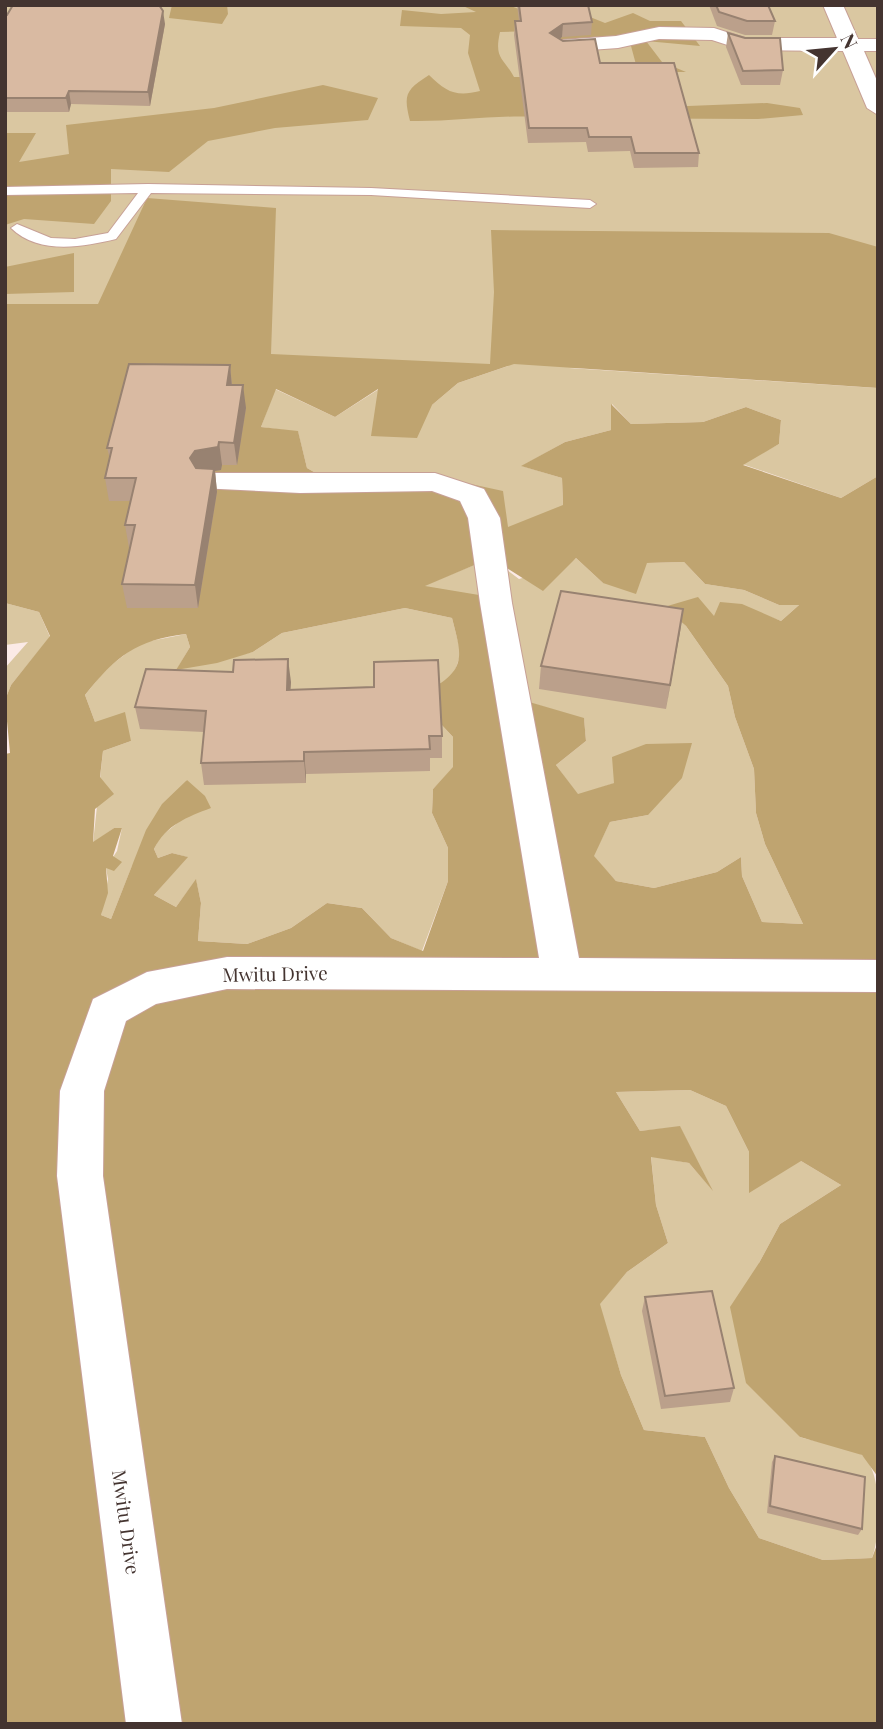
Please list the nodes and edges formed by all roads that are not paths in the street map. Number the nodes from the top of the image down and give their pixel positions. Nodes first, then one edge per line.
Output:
1 (833, 5) edge
2 (851, 45) junction
3 (878, 45) edge
4 (562, 46) edge
5 (878, 108) edge
6 (148, 188) junction
7 (5, 191) edge
8 (590, 204) dead end
9 (17, 228) dead end
10 (210, 482) edge
11 (562, 974) junction
12 (878, 976) edge
13 (154, 1724) edge

1 - 2 street
2 - 3 street
2 - 4 street
2 - 5 street
6 - 7 lane
6 - 8 lane
6 - 9 lane
10 - 11 street
11 - 12 street, Mwitu Drive
11 - 13 street, Mwitu Drive

